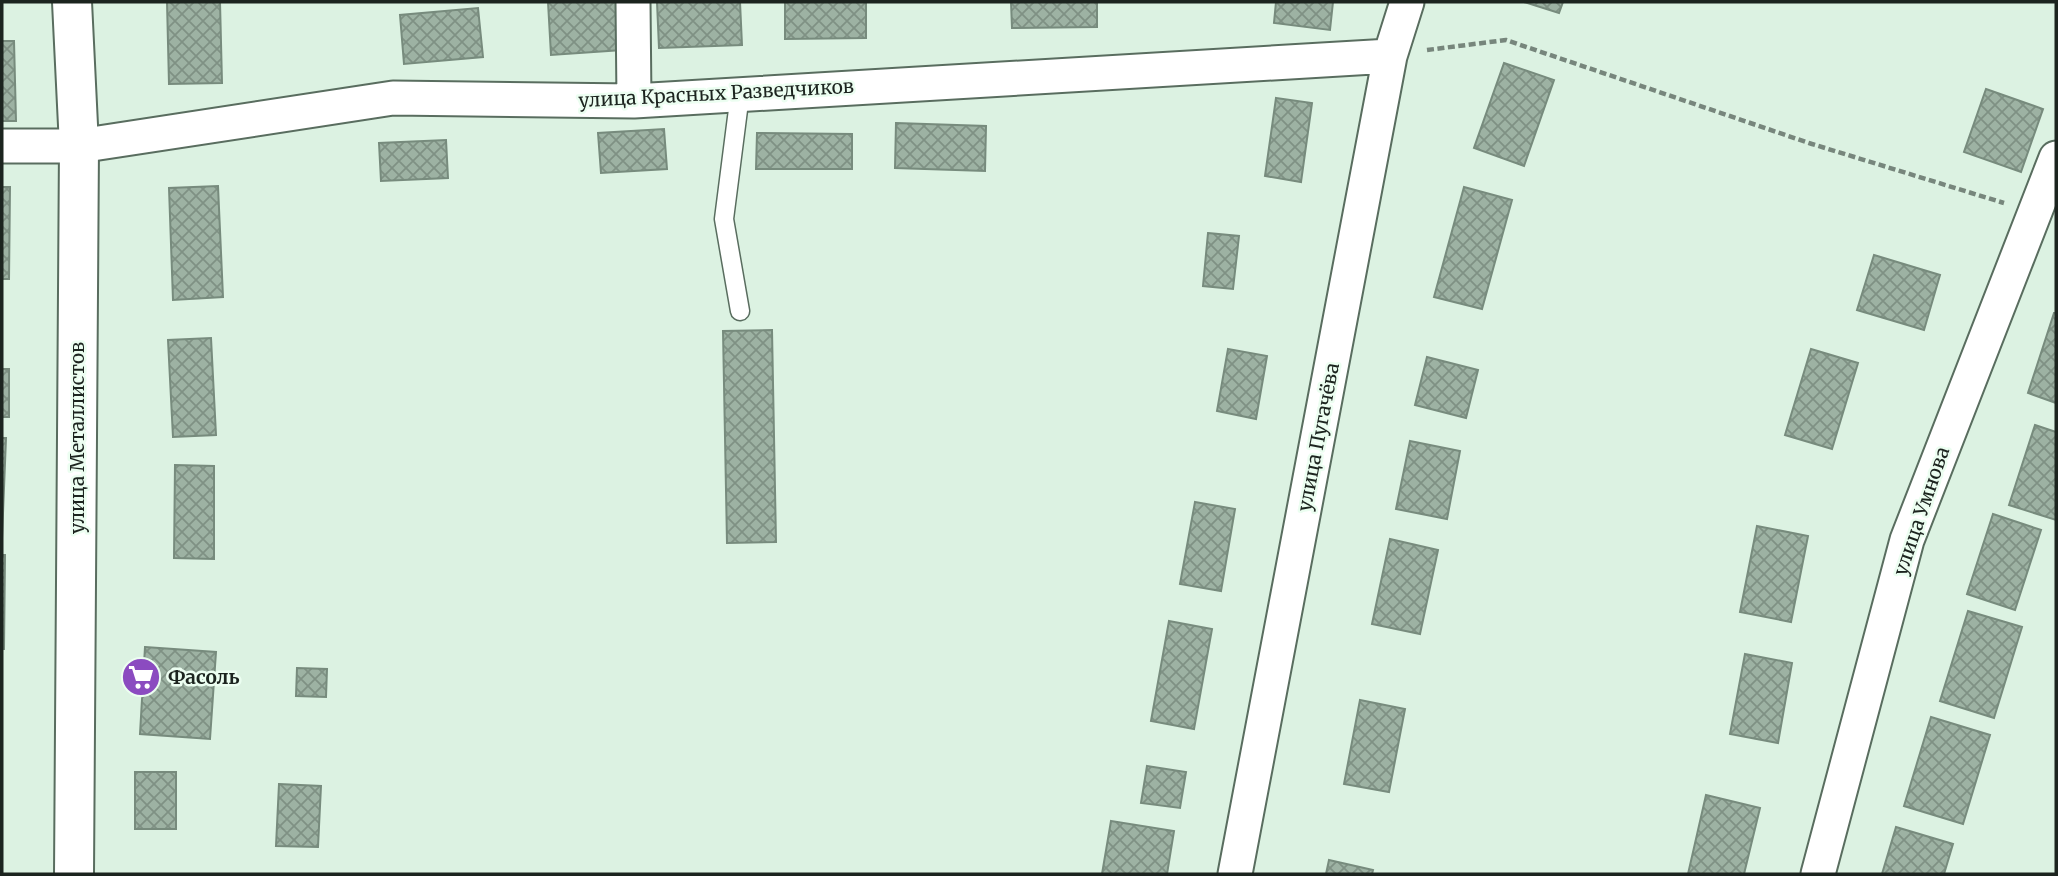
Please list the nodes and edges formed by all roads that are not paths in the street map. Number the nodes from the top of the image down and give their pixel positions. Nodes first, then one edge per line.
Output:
1 (72, 2) edge
2 (633, 2) edge
3 (1407, 2) edge
4 (1390, 56) junction
5 (740, 94) junction
6 (634, 101) junction
7 (2, 146) edge
8 (79, 146) junction
9 (2056, 158) edge
10 (740, 311) dead end
11 (74, 874) edge
12 (1235, 874) edge
13 (1818, 874) edge

1 - 8 street, улица Металлистов
2 - 6 street
3 - 4 street, улица Пугачёва
4 - 5 street, улица Красных Разведчиков
4 - 12 street, улица Пугачёва
5 - 6 street, улица Красных Разведчиков
5 - 10 lane
6 - 8 street, улица Красных Разведчиков
7 - 8 street, улица Красных Разведчиков
8 - 11 street, улица Металлистов
9 - 13 street, улица Умнова

